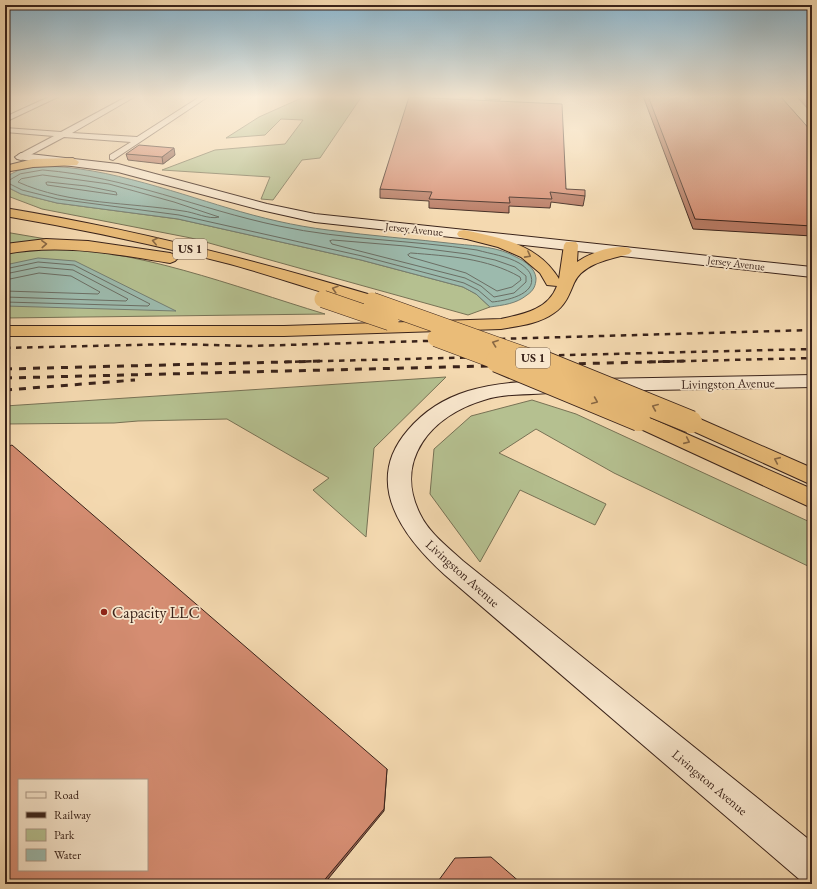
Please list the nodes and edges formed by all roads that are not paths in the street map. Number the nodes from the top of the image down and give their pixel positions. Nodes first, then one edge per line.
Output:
1 (57, 137) edge
2 (100, 137) edge
3 (143, 137) edge
4 (139, 140) junction
5 (113, 156) dead end
6 (21, 157) junction
7 (73, 162) junction
8 (5, 168) edge
9 (5, 201) edge
10 (5, 212) edge
11 (5, 222) edge
12 (117, 233) junction
13 (464, 234) junction
14 (566, 244) junction
15 (5, 249) edge
16 (624, 250) junction
17 (188, 261) junction
18 (812, 272) edge
19 (560, 281) junction
20 (5, 323) edge
21 (5, 331) edge
22 (812, 381) edge
23 (812, 477) edge
24 (812, 499) edge
25 (812, 866) edge

1 - 6 street
2 - 4 street
3 - 4 street
4 - 5 street
6 - 7 main road, Jersey Avenue
6 - 8 highway
7 - 8 highway
7 - 13 main road, Jersey Avenue
9 - 12 highway
10 - 12 highway, US 1
11 - 17 highway, US 1
23 -> 12 highway, US 1, bridge
13 - 14 main road, Jersey Avenue
13 -> 19 highway
14 - 16 main road, Jersey Avenue
14 - 19 highway
15 -> 17 highway
16 - 18 main road, Jersey Avenue
16 - 19 highway
17 -> 24 highway, US 1, bridge
19 - 20 highway
19 - 21 highway
22 - 25 main road, Livingston Avenue

